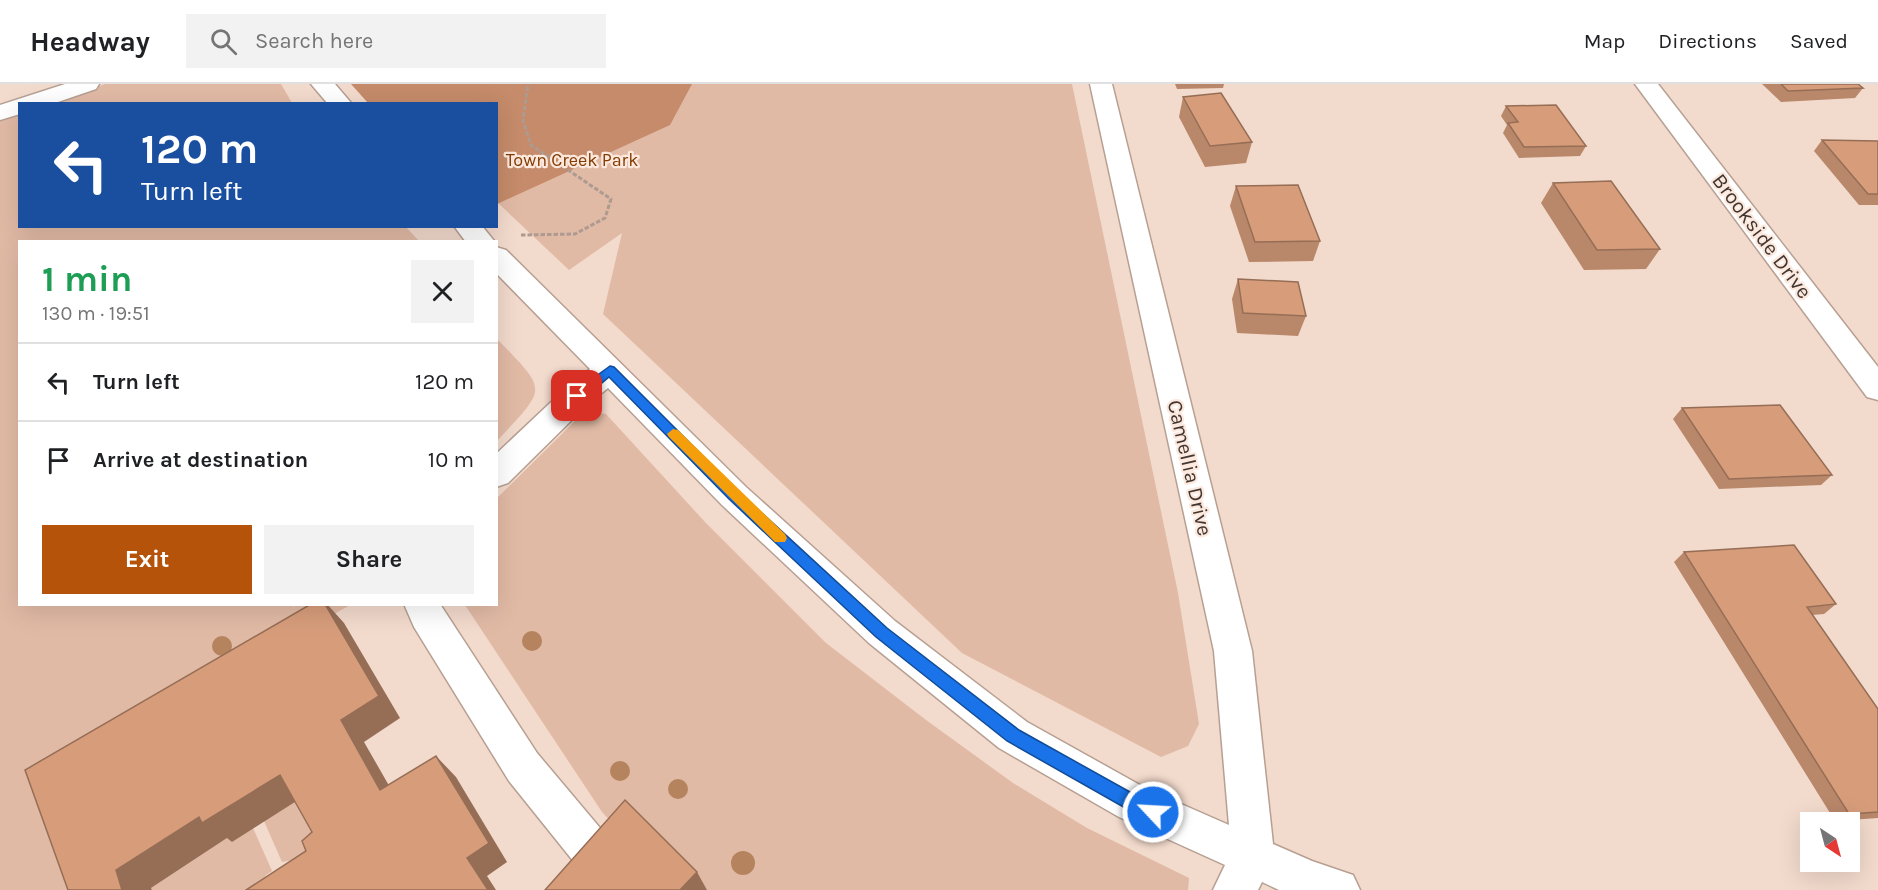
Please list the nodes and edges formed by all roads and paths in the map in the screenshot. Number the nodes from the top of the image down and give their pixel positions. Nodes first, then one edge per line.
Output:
1 (88, 84) edge
2 (322, 84) edge
3 (528, 84) edge
4 (1101, 84) edge
5 (1646, 84) edge
6 (34, 102) edge
7 (339, 102) edge
8 (18, 107) edge
9 (0, 113) edge
10 (481, 240) edge
11 (498, 257) edge
12 (610, 370) junction
13 (1878, 389) edge
14 (498, 472) edge
15 (423, 606) edge
16 (1244, 873) edge
17 (628, 890) edge
18 (1338, 890) edge

1 - 6 street
2 - 7 street
3 - 10 path
4 - 16 street, Camellia Drive
5 - 13 street, Brookside Drive
8 - 9 street
11 - 12 street
12 - 14 street
12 - 16 street
15 - 17 street
16 - 18 street

